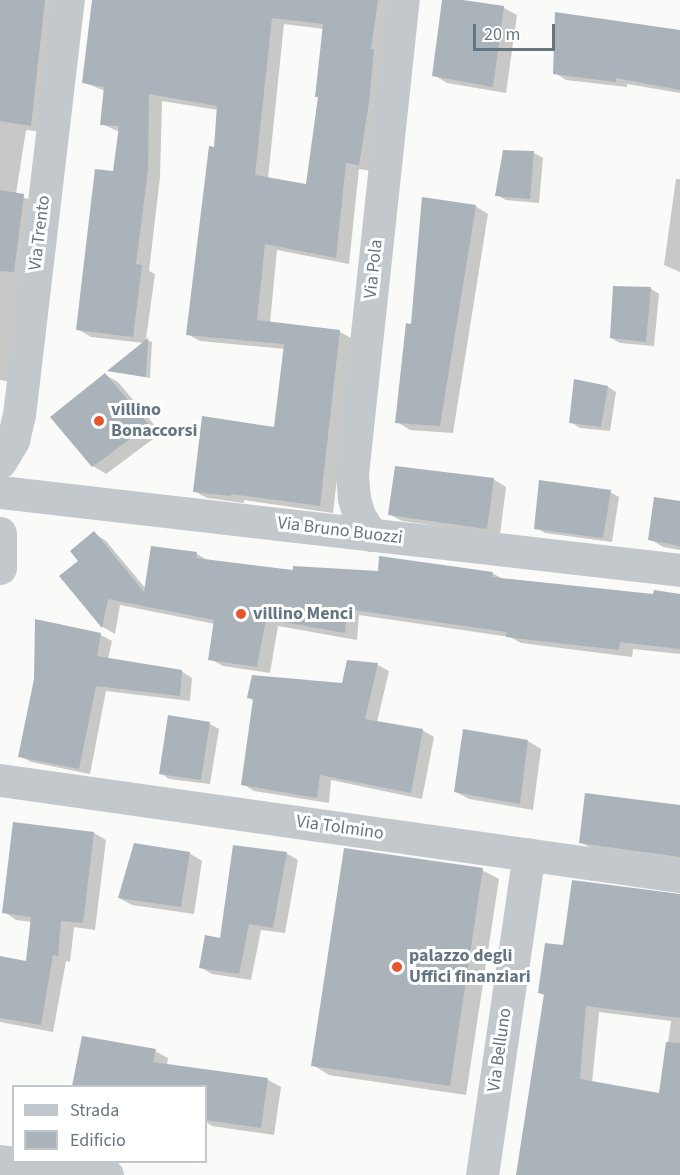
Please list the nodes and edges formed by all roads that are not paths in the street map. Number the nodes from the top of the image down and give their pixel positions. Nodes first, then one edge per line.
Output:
1 (68, 0) edge
2 (403, 0) edge
3 (0, 462) edge
4 (0, 492) edge
5 (0, 533) edge
6 (371, 534) junction
7 (0, 568) edge
8 (680, 570) edge
9 (0, 780) edge
10 (529, 854) junction
11 (680, 876) edge
12 (15, 1163) edge
13 (107, 1175) edge
14 (482, 1175) edge

1 - 3 street, Via Trento
2 - 6 street, Via Pola
4 - 6 street, Via Bruno Buozzi
5 - 7 street
6 - 8 street, Via Bruno Buozzi
9 - 10 street, Via Tolmino
10 - 11 street, Via Tolmino
10 - 14 street, Via Belluno
12 - 13 street

